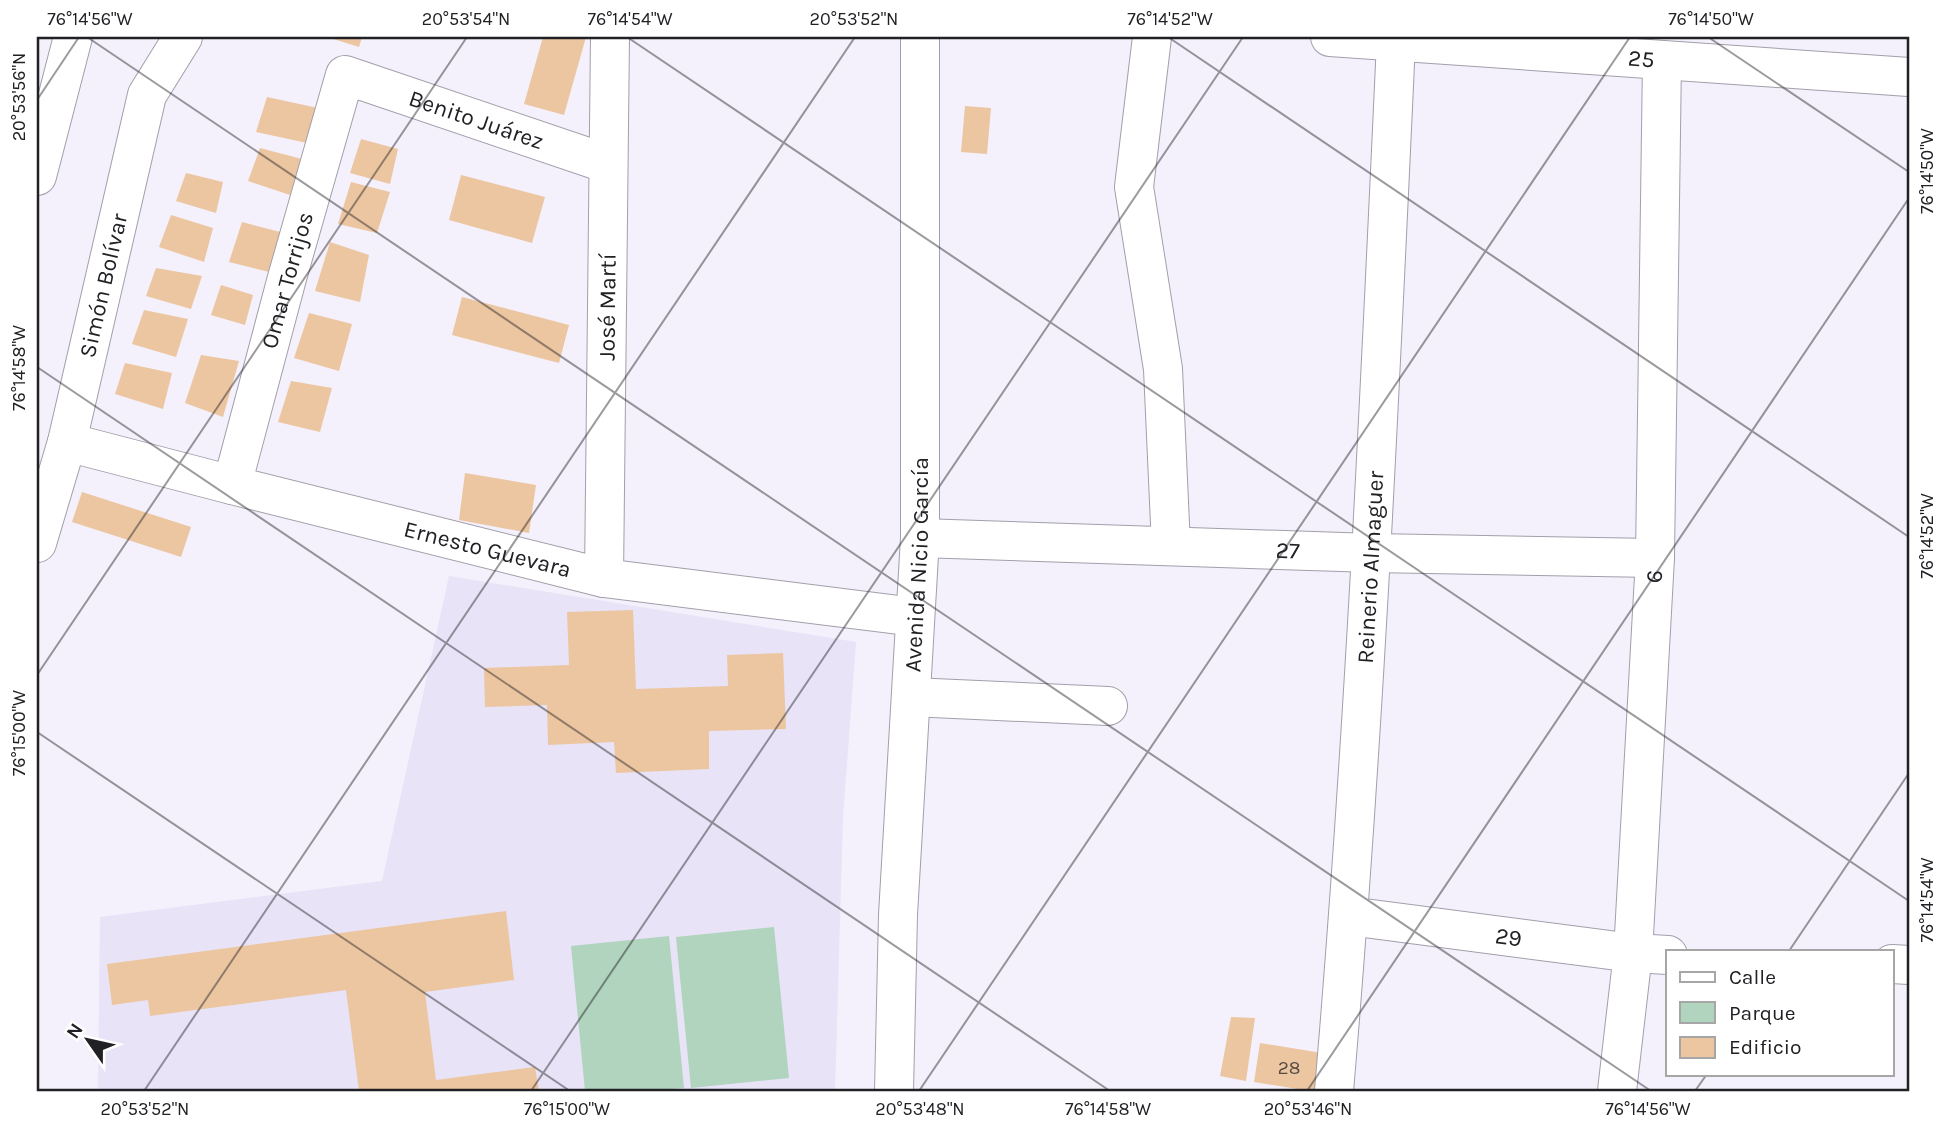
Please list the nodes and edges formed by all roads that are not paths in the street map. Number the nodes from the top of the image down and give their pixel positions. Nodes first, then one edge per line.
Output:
1 (73, 37) edge
2 (183, 37) edge
3 (610, 37) edge
4 (920, 37) edge
5 (1152, 37) edge
6 (1330, 37) edge
7 (1396, 42) junction
8 (1662, 60) junction
9 (345, 75) joint
10 (1909, 77) edge
11 (608, 164) junction
12 (37, 176) edge
13 (68, 442) junction
14 (232, 485) junction
15 (920, 538) junction
16 (37, 542) edge
17 (1171, 546) junction
18 (1372, 554) junction
19 (1656, 558) junction
20 (604, 578) junction
21 (915, 617) junction
22 (911, 697) junction
23 (1108, 706) dead end
24 (1349, 916) junction
25 (1650, 954) edge
26 (894, 1091) edge
27 (1334, 1091) edge
28 (1616, 1091) edge

1 - 12 street
2 - 13 street, Simón Bolívar
3 - 11 street, José Martí
4 - 15 street, Avenida Nicio García
5 - 17 street
6 - 7 street, 25
7 - 8 street, 25
7 - 18 street, Reinerio Almaguer
8 - 10 street, 25
8 - 19 street, 6
9 - 11 street, Benito Juárez
9 - 14 street, Omar Torrijos
11 - 20 street, José Martí
13 - 14 street, Ernesto Guevara
13 - 16 street, Simón Bolívar
14 - 20 street, Ernesto Guevara
15 - 17 street, 27
15 - 21 street, Avenida Nicio García
17 - 18 street, 27
18 - 19 street, 27
18 - 24 street, Reinerio Almaguer
19 - 25 street, 6
20 - 21 street, Ernesto Guevara
21 - 22 street, Avenida Nicio García
22 - 23 street
22 - 26 street, Avenida Nicio García
24 - 25 street, 29
24 - 27 street, Reinerio Almaguer
25 - 28 street, 6

